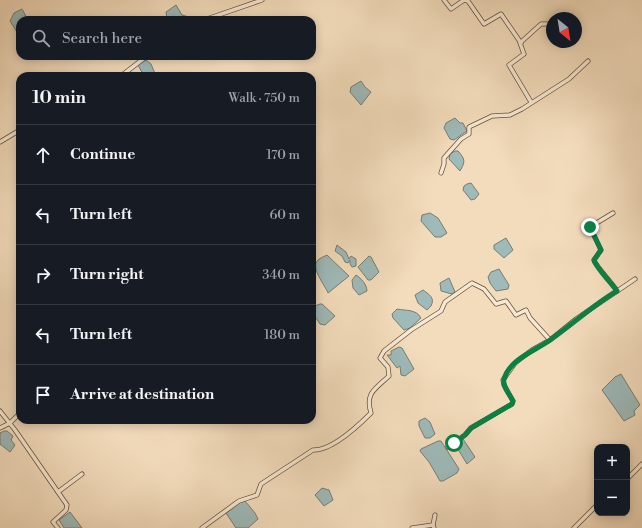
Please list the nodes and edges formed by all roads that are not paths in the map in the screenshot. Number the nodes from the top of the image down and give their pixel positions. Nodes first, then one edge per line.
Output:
1 (262, 0) edge
2 (444, 0) edge
3 (464, 0) edge
4 (216, 16) edge
5 (546, 24) edge
6 (521, 43) junction
7 (142, 60) edge
8 (588, 61) dead end
9 (126, 72) edge
10 (531, 102) junction
11 (16, 132) edge
12 (0, 142) edge
13 (441, 173) dead end
14 (613, 213) dead end
15 (635, 278) dead end
16 (617, 291) junction
17 (550, 340) junction
18 (0, 411) edge
19 (16, 416) edge
20 (10, 423) junction
21 (0, 428) edge
22 (448, 447) dead end
23 (642, 464) edge
24 (82, 474) dead end
25 (630, 476) edge
26 (58, 492) junction
27 (594, 508) edge
28 (435, 515) dead end
29 (433, 526) edge
30 (58, 528) edge
31 (202, 528) edge
32 (412, 528) edge
33 (574, 528) edge

1 - 4 street
2 - 3 street
3 - 6 street
5 - 6 street
6 - 10 street
7 - 9 street
8 - 10 street
10 - 13 street
11 - 12 street
14 - 16 street
15 - 16 street
16 - 17 street
17 - 22 street
17 - 31 street
18 - 20 street
19 - 20 street
20 - 21 street
20 - 26 street
23 - 25 street
24 - 26 street
26 - 30 street
27 - 33 street
28 - 29 street
29 - 32 street

